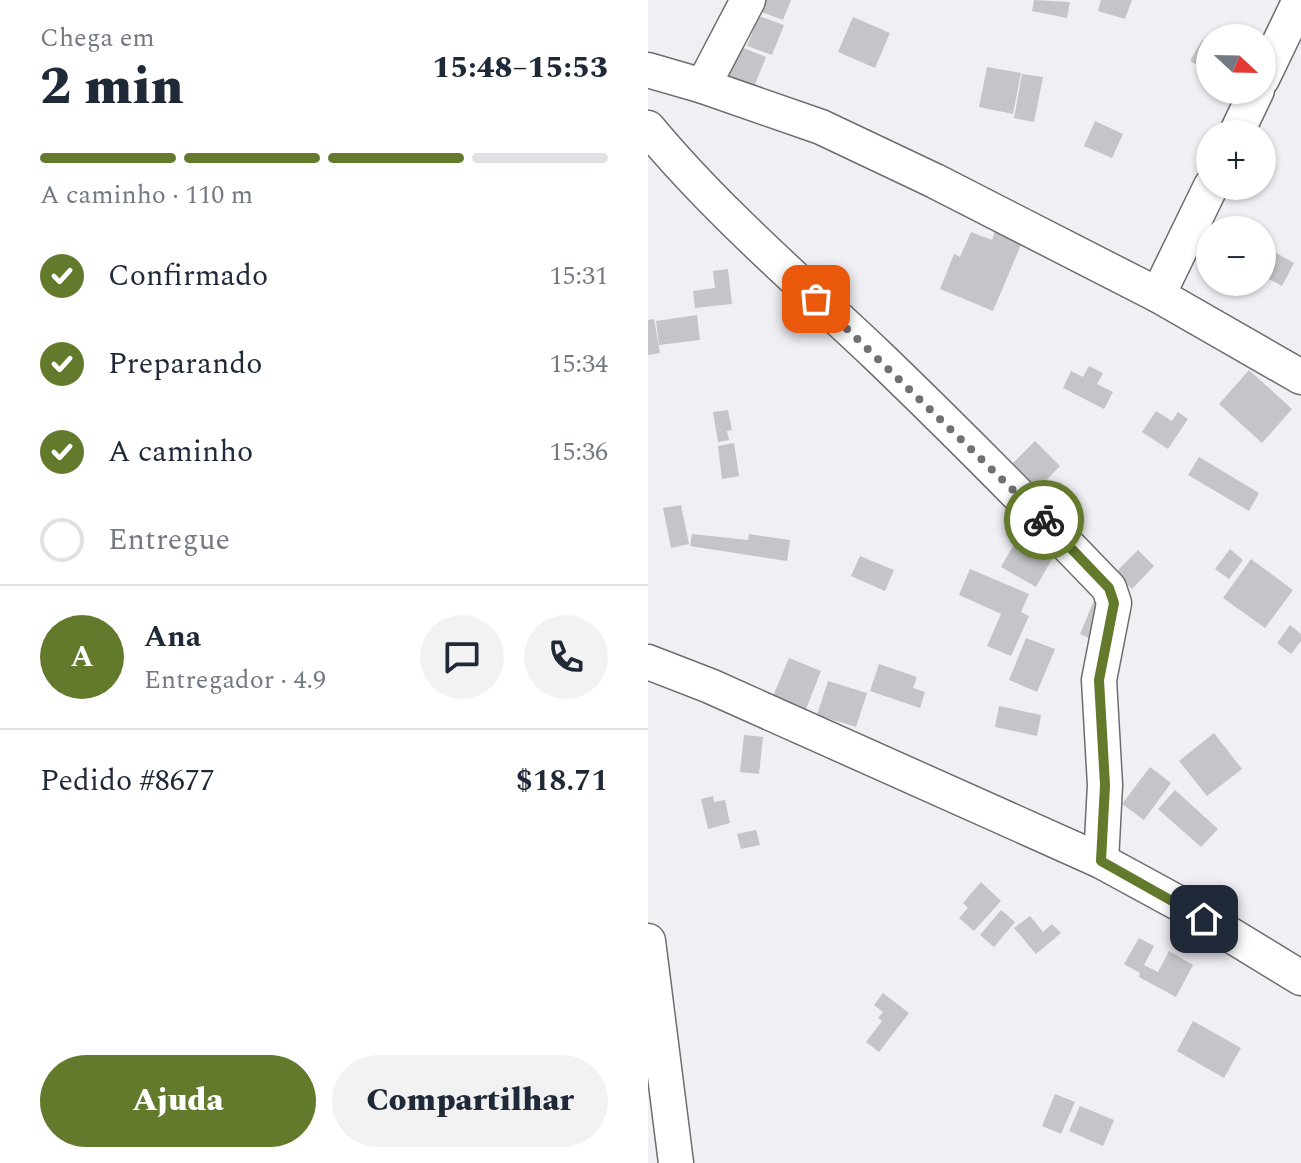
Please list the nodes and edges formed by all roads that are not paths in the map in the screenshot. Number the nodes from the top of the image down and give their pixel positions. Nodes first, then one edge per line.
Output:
1 (748, 0) edge
2 (1300, 0) edge
3 (1276, 50) edge
4 (648, 70) edge
5 (703, 86) junction
6 (648, 128) edge
7 (1204, 200) edge
8 (1158, 295) junction
9 (1301, 377) edge
10 (648, 662) edge
11 (1101, 861) junction
12 (648, 941) edge
13 (1301, 978) edge
14 (652, 1010) edge
15 (676, 1163) edge

1 - 5 street
2 - 3 street
4 - 5 street
5 - 8 street
6 - 11 street
7 - 8 street
8 - 9 street
10 - 11 street
11 - 13 street
12 - 14 street
14 - 15 street

